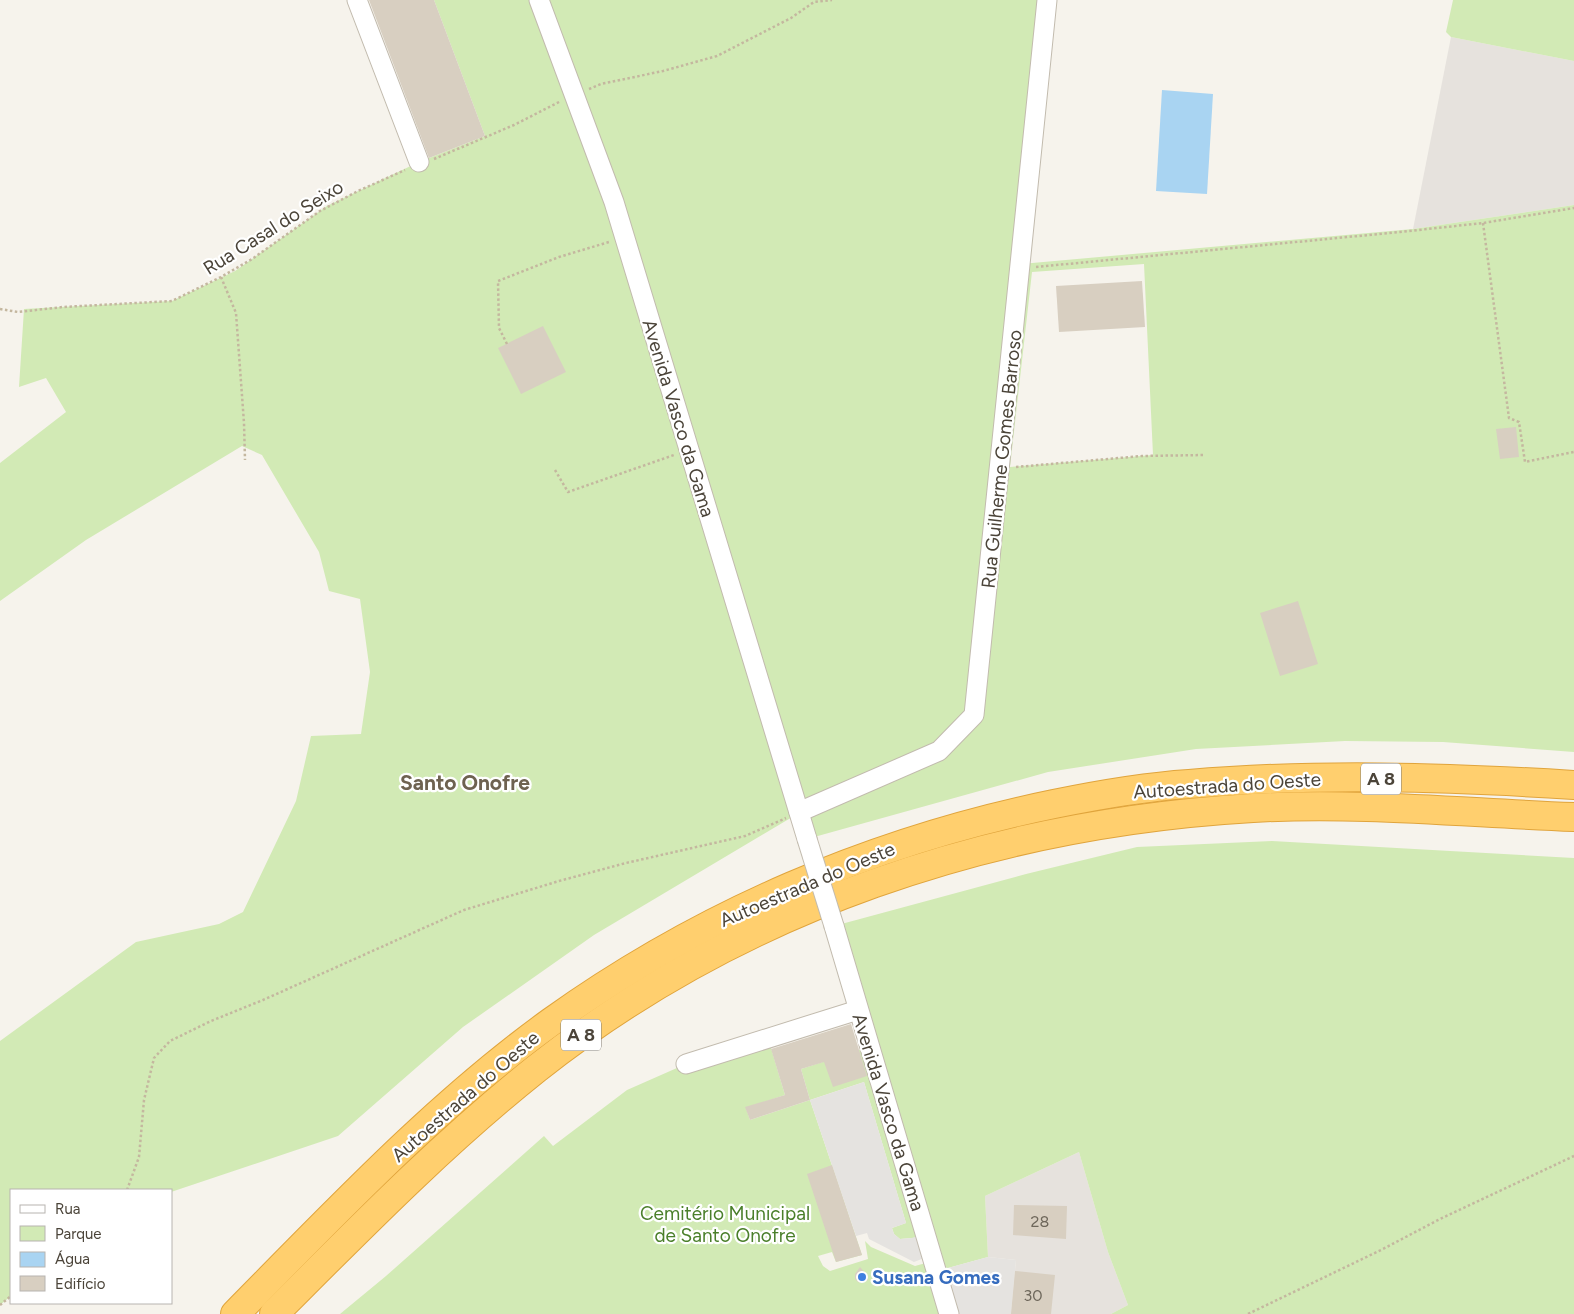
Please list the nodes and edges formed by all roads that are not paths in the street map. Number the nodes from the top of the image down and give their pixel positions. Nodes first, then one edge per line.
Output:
1 (357, 0) edge
2 (539, 0) edge
3 (1047, 0) edge
4 (419, 163) road end
5 (1574, 785) edge
6 (799, 812) junction
7 (1525, 815) junction
8 (1574, 817) edge
9 (1574, 829) edge
10 (858, 1010) junction
11 (686, 1064) dead end
12 (945, 1308) edge
13 (235, 1314) edge
14 (274, 1314) edge

1 - 4 street
2 - 6 street, Avenida Vasco da Gama
3 - 6 street, Rua Guilherme Gomes Barroso
5 - 13 highway, Autoestrada do Oeste / A 8
6 - 10 street, Avenida Vasco da Gama, bridge
7 - 8 highway, Autoestrada do Oeste / A 8
7 - 9 highway
7 - 14 highway, Autoestrada do Oeste / A 8
10 - 11 street
10 - 12 street, Avenida Vasco da Gama

